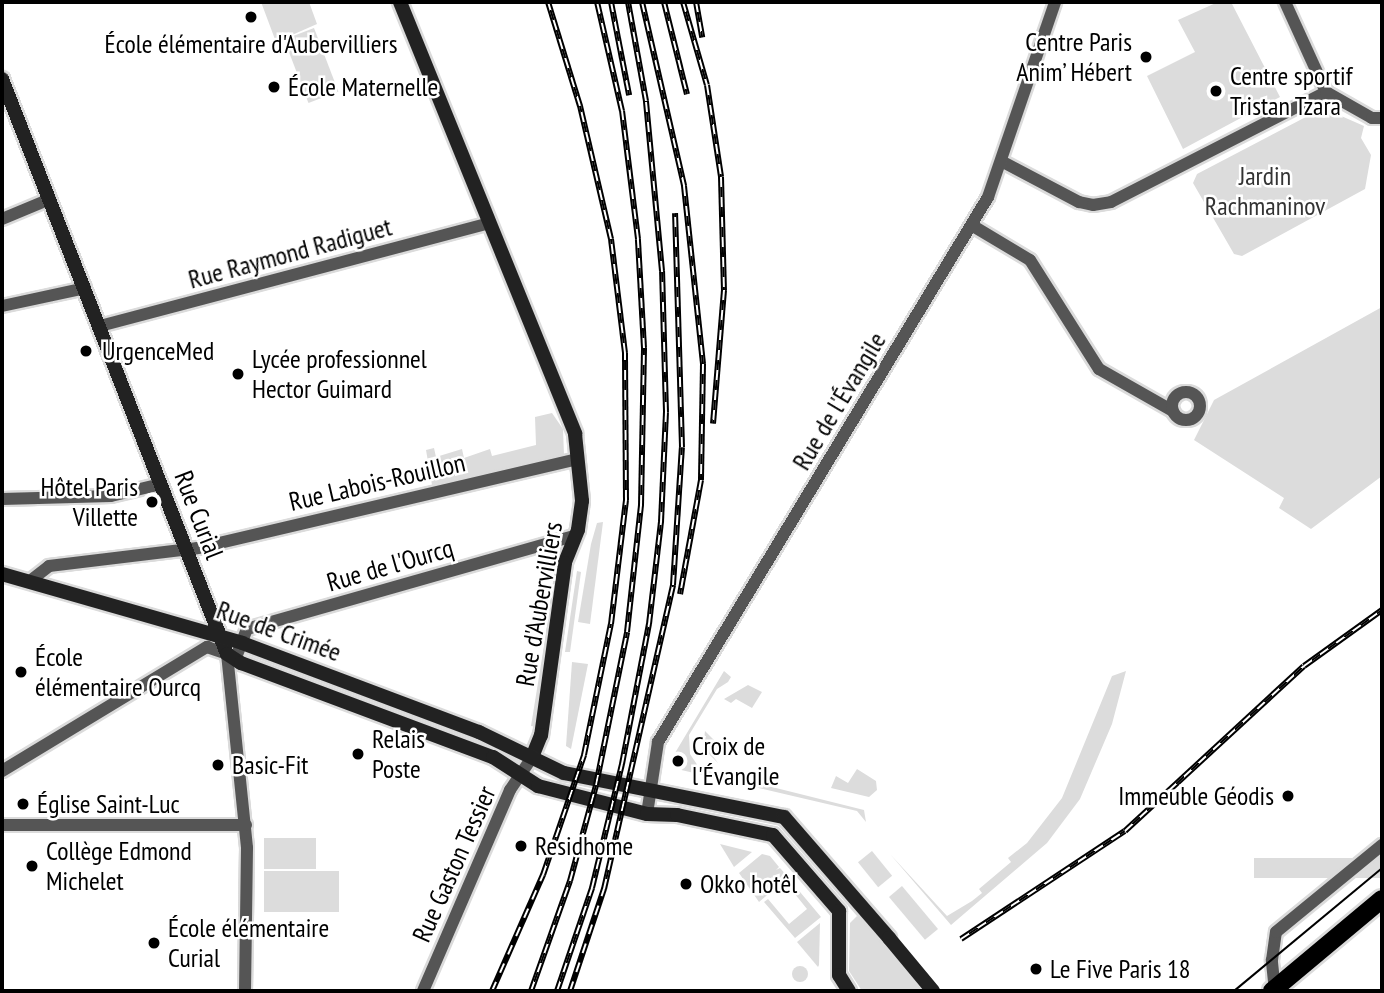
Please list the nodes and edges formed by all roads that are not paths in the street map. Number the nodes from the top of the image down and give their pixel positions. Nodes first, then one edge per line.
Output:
1 (400, 2) edge
2 (1055, 2) edge
3 (1285, 2) edge
4 (2, 79) edge
5 (1326, 92) junction
6 (1382, 118) edge
7 (1003, 162) junction
8 (50, 199) junction
9 (2, 219) edge
10 (491, 223) junction
11 (972, 226) junction
12 (85, 288) junction
13 (2, 306) edge
14 (100, 326) junction
15 (1172, 411) dead end
16 (578, 458) junction
17 (161, 484) junction
18 (2, 499) edge
19 (576, 535) junction
20 (186, 549) junction
21 (2, 574) edge
22 (30, 581) junction
23 (190, 626) junction
24 (221, 636) junction
25 (242, 643) junction
26 (190, 655) junction
27 (231, 657) junction
28 (532, 757) junction
29 (2, 771) edge
30 (521, 774) junction
31 (651, 791) junction
32 (647, 814) junction
33 (2, 825) edge
34 (246, 825) junction
35 (1382, 845) edge
36 (1382, 899) edge
37 (845, 987) edge
38 (245, 991) edge
39 (423, 991) edge
40 (933, 991) edge
41 (1274, 991) edge

1 - 10 main road, Rue d'Aubervilliers
2 - 7 street, Rue de l'Évangile
3 - 5 street
4 - 8 main road, Rue Curial
5 - 6 street
5 - 7 street
7 - 11 street, Rue de l'Évangile
8 - 9 street
8 - 12 main road, Rue Curial
10 - 14 street, Rue Raymond Radiguet
10 - 16 main road, Rue d'Aubervilliers
11 - 15 street
11 - 31 street, Rue de l'Évangile
12 - 13 street
12 - 14 main road, Rue Curial
14 - 17 main road, Rue Curial
16 - 19 main road, Rue d'Aubervilliers
16 - 20 street, Rue Labois-Rouillon
17 - 18 street
17 - 20 main road, Rue Curial
19 - 25 street, Rue de l'Ourcq
19 - 28 main road, Rue d'Aubervilliers
20 - 22 street, Rue Labois-Rouillon
20 - 24 main road, Rue Curial
21 - 22 main road, Rue de Crimée
22 - 23 main road, Rue de Crimée
23 - 24 main road, Rue de Crimée
23 - 26 street
24 - 25 main road, Rue de Crimée
24 - 27 main road, Rue Curial
25 - 27 street, Rue de l'Ourcq
25 - 28 main road, Rue de Crimée
26 - 27 street
26 - 29 street
27 - 30 main road, Rue de Crimée
27 - 34 street, Rue Curial
28 - 30 street, Rue Gaston Tessier
28 - 31 main road
30 - 32 main road
30 - 39 street, Rue Gaston Tessier
31 - 32 street, Rue de l'Évangile
31 - 40 main road, bridge
32 - 37 main road
33 - 34 street
34 - 38 street, Rue Curial
35 - 41 street
36 - 41 main road

